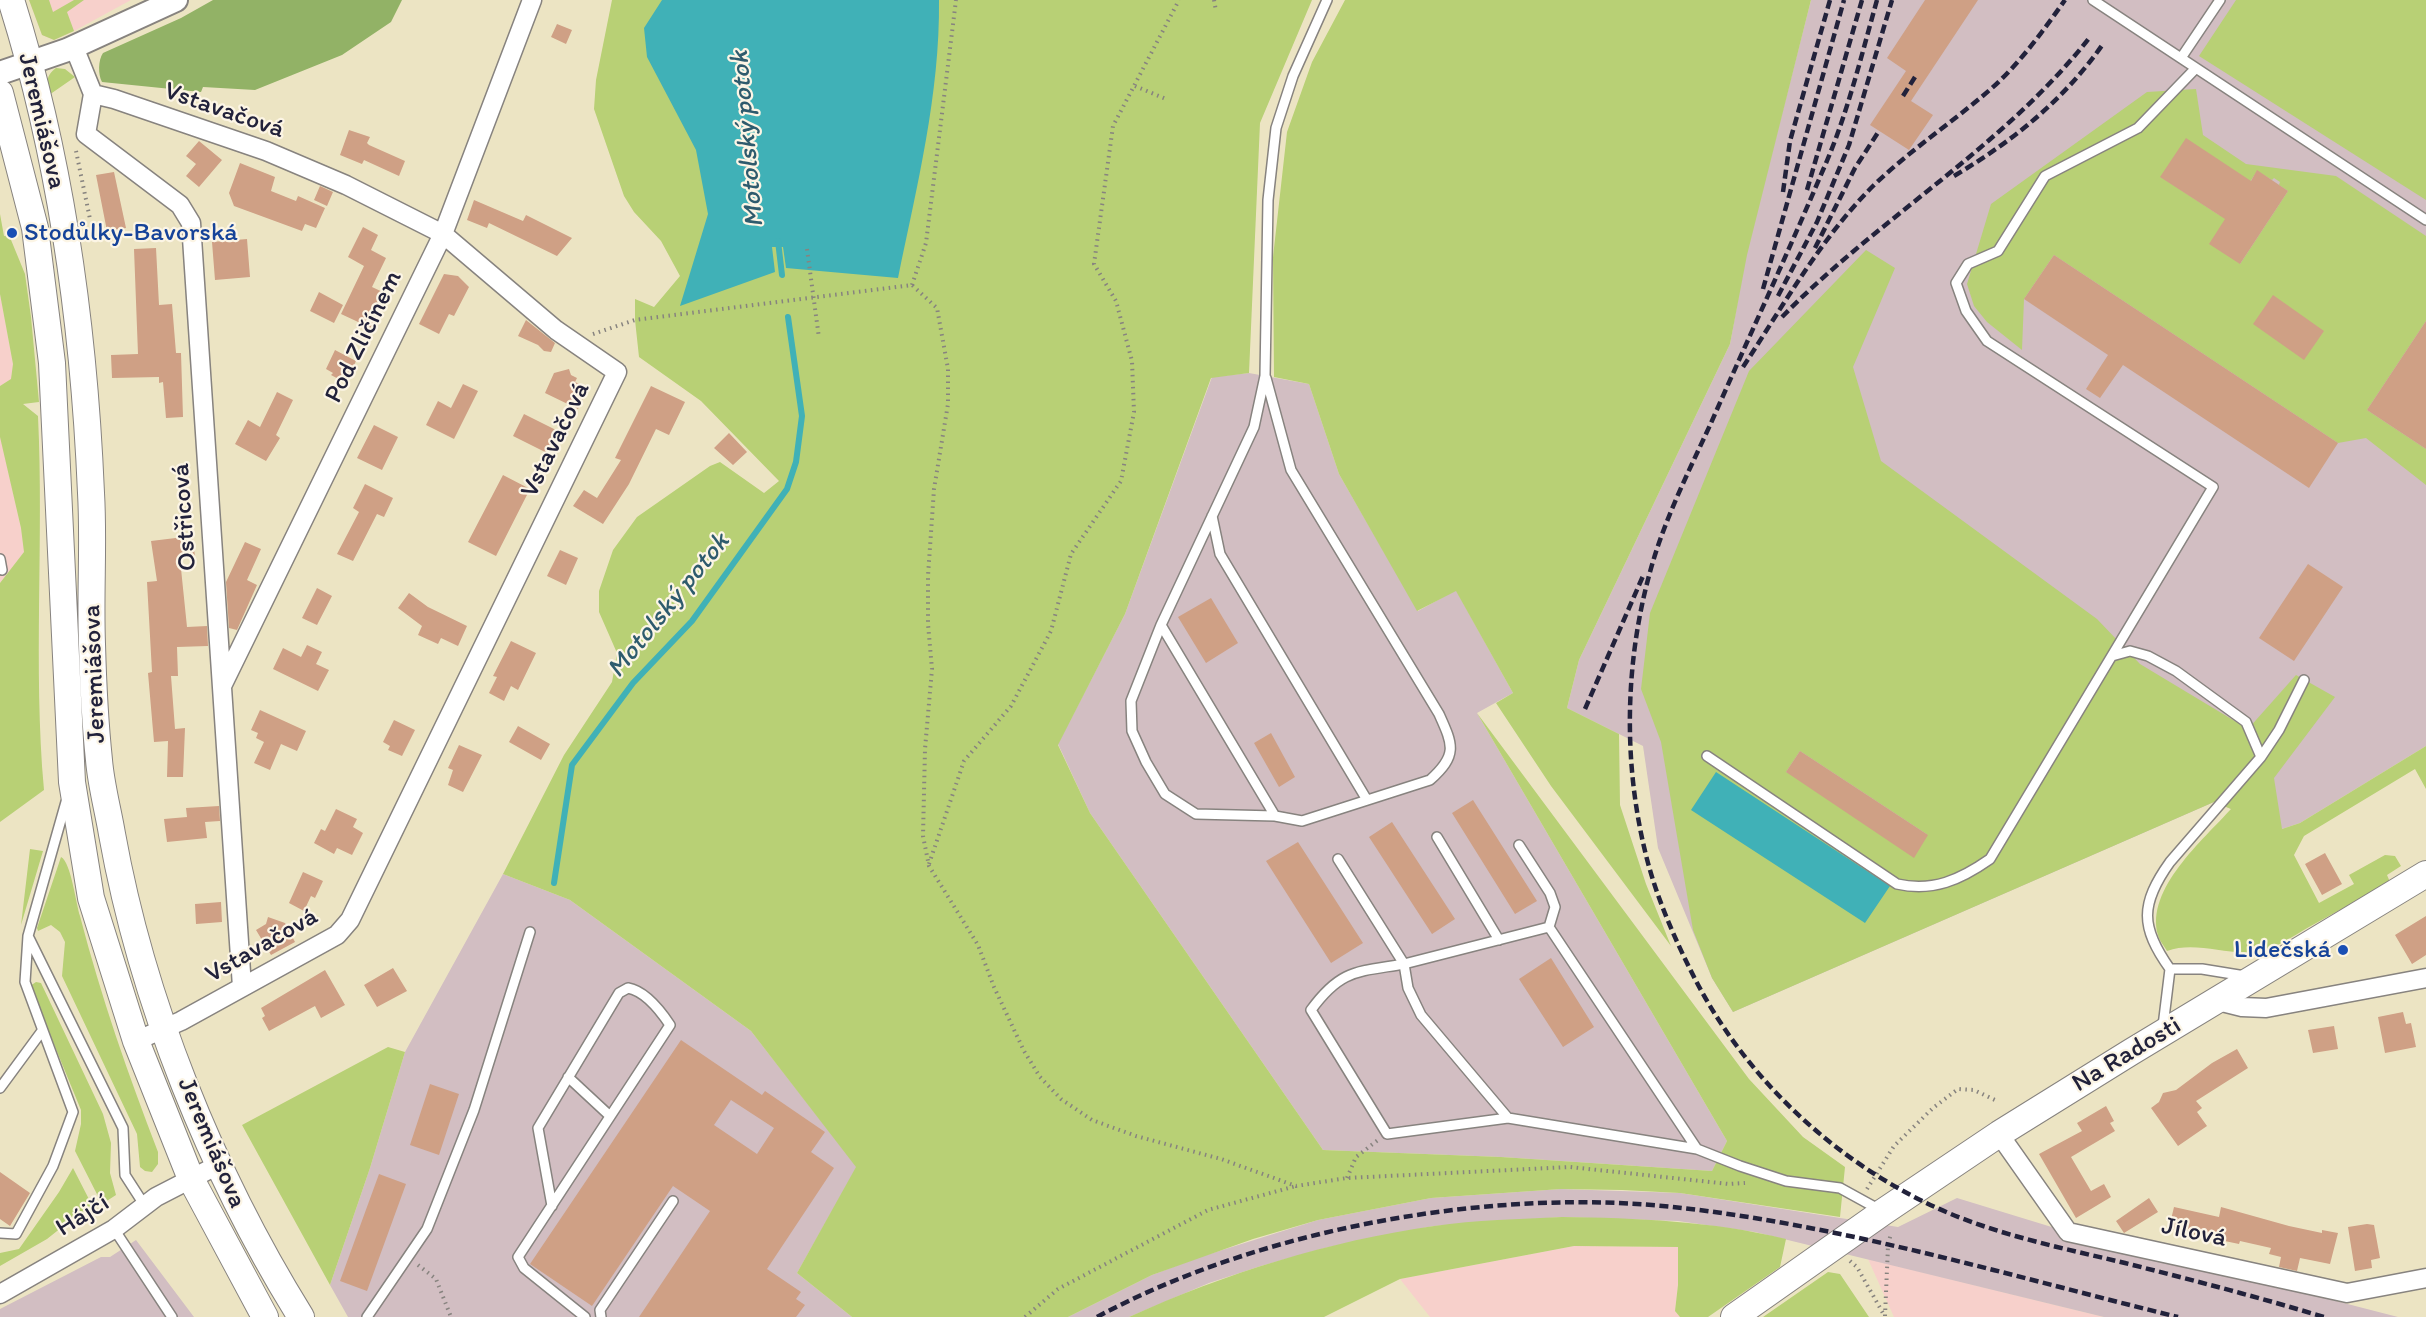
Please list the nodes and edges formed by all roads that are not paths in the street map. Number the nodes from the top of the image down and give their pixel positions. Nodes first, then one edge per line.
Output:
1 (10, 0) edge
2 (176, 0) edge
3 (532, 0) edge
4 (1327, 0) edge
5 (2093, 0) edge
6 (2220, 0) edge
7 (74, 47) junction
8 (2181, 58) junction
9 (29, 63) junction
10 (2196, 68) junction
11 (0, 73) edge
12 (0, 93) edge
13 (93, 94) junction
14 (2426, 220) edge
15 (443, 234) junction
16 (1265, 376) junction
17 (1212, 516) junction
18 (0, 559) edge
19 (2, 570) dead end
20 (1161, 625) junction
21 (2112, 656) junction
22 (2304, 680) dead end
23 (221, 687) junction
24 (1707, 756) dead end
25 (2261, 757) junction
26 (72, 782) junction
27 (1367, 800) junction
28 (1275, 816) junction
29 (1437, 837) dead end
30 (1519, 844) dead end
31 (1338, 859) dead end
32 (2426, 874) edge
33 (1549, 927) junction
34 (530, 932) dead end
35 (28, 936) junction
36 (1499, 940) junction
37 (1404, 964) junction
38 (2170, 969) junction
39 (2256, 978) junction
40 (2426, 978) edge
41 (242, 987) junction
42 (2218, 1001) junction
43 (164, 1029) junction
44 (42, 1031) junction
45 (2161, 1034) junction
46 (136, 1041) junction
47 (568, 1077) junction
48 (0, 1089) edge
49 (610, 1116) junction
50 (1508, 1118) junction
51 (1999, 1134) junction
52 (1697, 1149) junction
53 (218, 1165) junction
54 (191, 1179) junction
55 (673, 1201) dead end
56 (145, 1206) junction
57 (552, 1206) junction
58 (1888, 1220) junction
59 (114, 1229) junction
60 (0, 1233) edge
61 (2426, 1278) edge
62 (0, 1294) edge
63 (170, 1315) edge
64 (265, 1317) edge
65 (301, 1317) edge
66 (367, 1317) edge
67 (585, 1317) edge
68 (601, 1317) edge
69 (1734, 1317) edge

1 - 9 main road, Jeremiášova
2 - 7 street
3 - 15 street, Pod Zličínem
4 - 16 lane
5 - 8 lane
6 - 8 lane
7 - 9 street
7 - 13 street
8 - 10 lane
9 - 11 street
9 - 43 main road, Jeremiášova
10 - 14 lane
10 - 21 lane
12 - 26 main road, Jeremiášova
13 - 15 street, Vstavačová
13 - 23 street, Ostřicová
15 - 23 street, Pod Zličínem
15 - 41 street, Vstavačová
16 - 17 lane
16 - 27 lane
17 - 20 lane
17 - 27 lane
18 - 19 lane
20 - 28 lane
20 - 28 lane
21 - 24 lane
21 - 25 lane
22 - 25 lane
23 - 41 street, Ostřicová
25 - 38 lane
26 - 35 lane
26 - 46 main road, Jeremiášova
27 - 28 lane
29 - 36 lane
30 - 33 lane
31 - 37 lane
32 - 39 main road, Na Radosti
33 - 36 lane
33 - 52 lane
34 - 66 lane
35 - 44 lane
35 - 56 lane
36 - 37 lane
37 - 50 lane
37 - 50 lane
38 - 39 lane
38 - 45 lane
39 - 42 main road, Na Radosti
40 - 42 street
41 - 43 street, Vstavačová
42 - 45 main road, Na Radosti
43 - 46 street, Vstavačová
43 - 53 main road, Jeremiášova
44 - 48 lane
44 - 60 lane
45 - 51 main road, Na Radosti
46 - 54 main road, Jeremiášova
47 - 49 lane
47 - 49 lane
47 - 57 lane
49 - 57 lane
50 - 52 lane
51 - 58 main road, Na Radosti
51 - 61 street, Jílová
52 - 58 lane
53 - 54 street, Hájčí
53 - 65 main road, Jeremiášova
54 - 56 street, Hájčí
54 - 64 main road, Jeremiášova
55 - 68 lane
56 - 59 street, Hájčí
57 - 67 lane
58 - 69 main road, Na Radosti
59 - 62 street, Hájčí
59 - 63 lane

